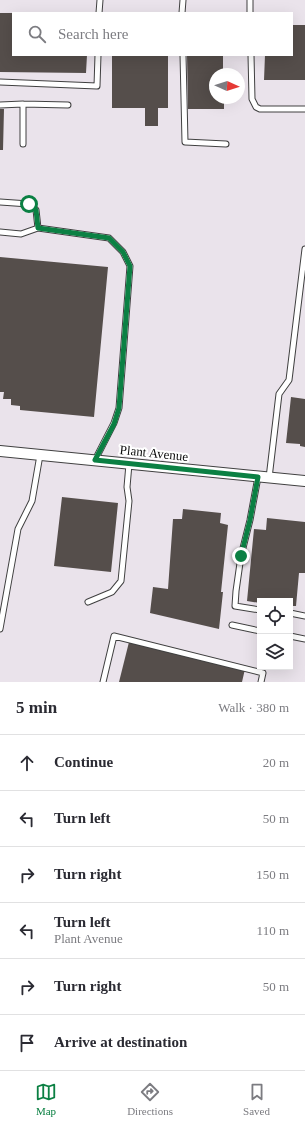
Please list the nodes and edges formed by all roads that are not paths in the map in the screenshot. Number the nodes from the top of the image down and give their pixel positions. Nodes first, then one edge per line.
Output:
1 (100, 0) edge
2 (183, 0) edge
3 (250, 0) edge
4 (99, 12) edge
5 (182, 12) edge
6 (250, 12) edge
7 (98, 56) edge
8 (183, 56) edge
9 (251, 56) edge
10 (0, 82) edge
11 (23, 104) junction
12 (0, 105) edge
13 (68, 105) dead end
14 (305, 109) edge
15 (23, 144) dead end
16 (226, 144) dead end
17 (0, 202) edge
18 (38, 228) junction
19 (0, 232) edge
20 (305, 249) edge
21 (0, 451) edge
22 (40, 455) junction
23 (95, 460) junction
24 (128, 464) junction
25 (258, 477) junction
26 (269, 478) junction
27 (305, 482) edge
28 (88, 602) dead end
29 (257, 610) edge
30 (293, 614) edge
31 (305, 616) edge
32 (232, 625) dead end
33 (0, 629) edge
34 (257, 630) edge
35 (293, 637) edge
36 (305, 639) edge
37 (103, 682) edge
38 (261, 682) edge

1 - 4 lane
2 - 5 lane
3 - 6 lane
7 - 10 lane
8 - 16 lane
9 - 14 lane
11 - 12 lane
11 - 13 lane
11 - 15 lane
17 - 18 lane
18 - 19 lane
18 - 23 lane
20 - 26 lane
21 - 22 street, Plant Avenue
22 - 23 street, Plant Avenue
22 - 33 lane
23 - 24 street, Plant Avenue
24 - 25 street, Plant Avenue
24 - 28 lane
25 - 26 street, Plant Avenue
25 - 29 lane
26 - 27 street, Plant Avenue
30 - 31 lane
32 - 34 lane
35 - 36 lane
37 - 38 lane

